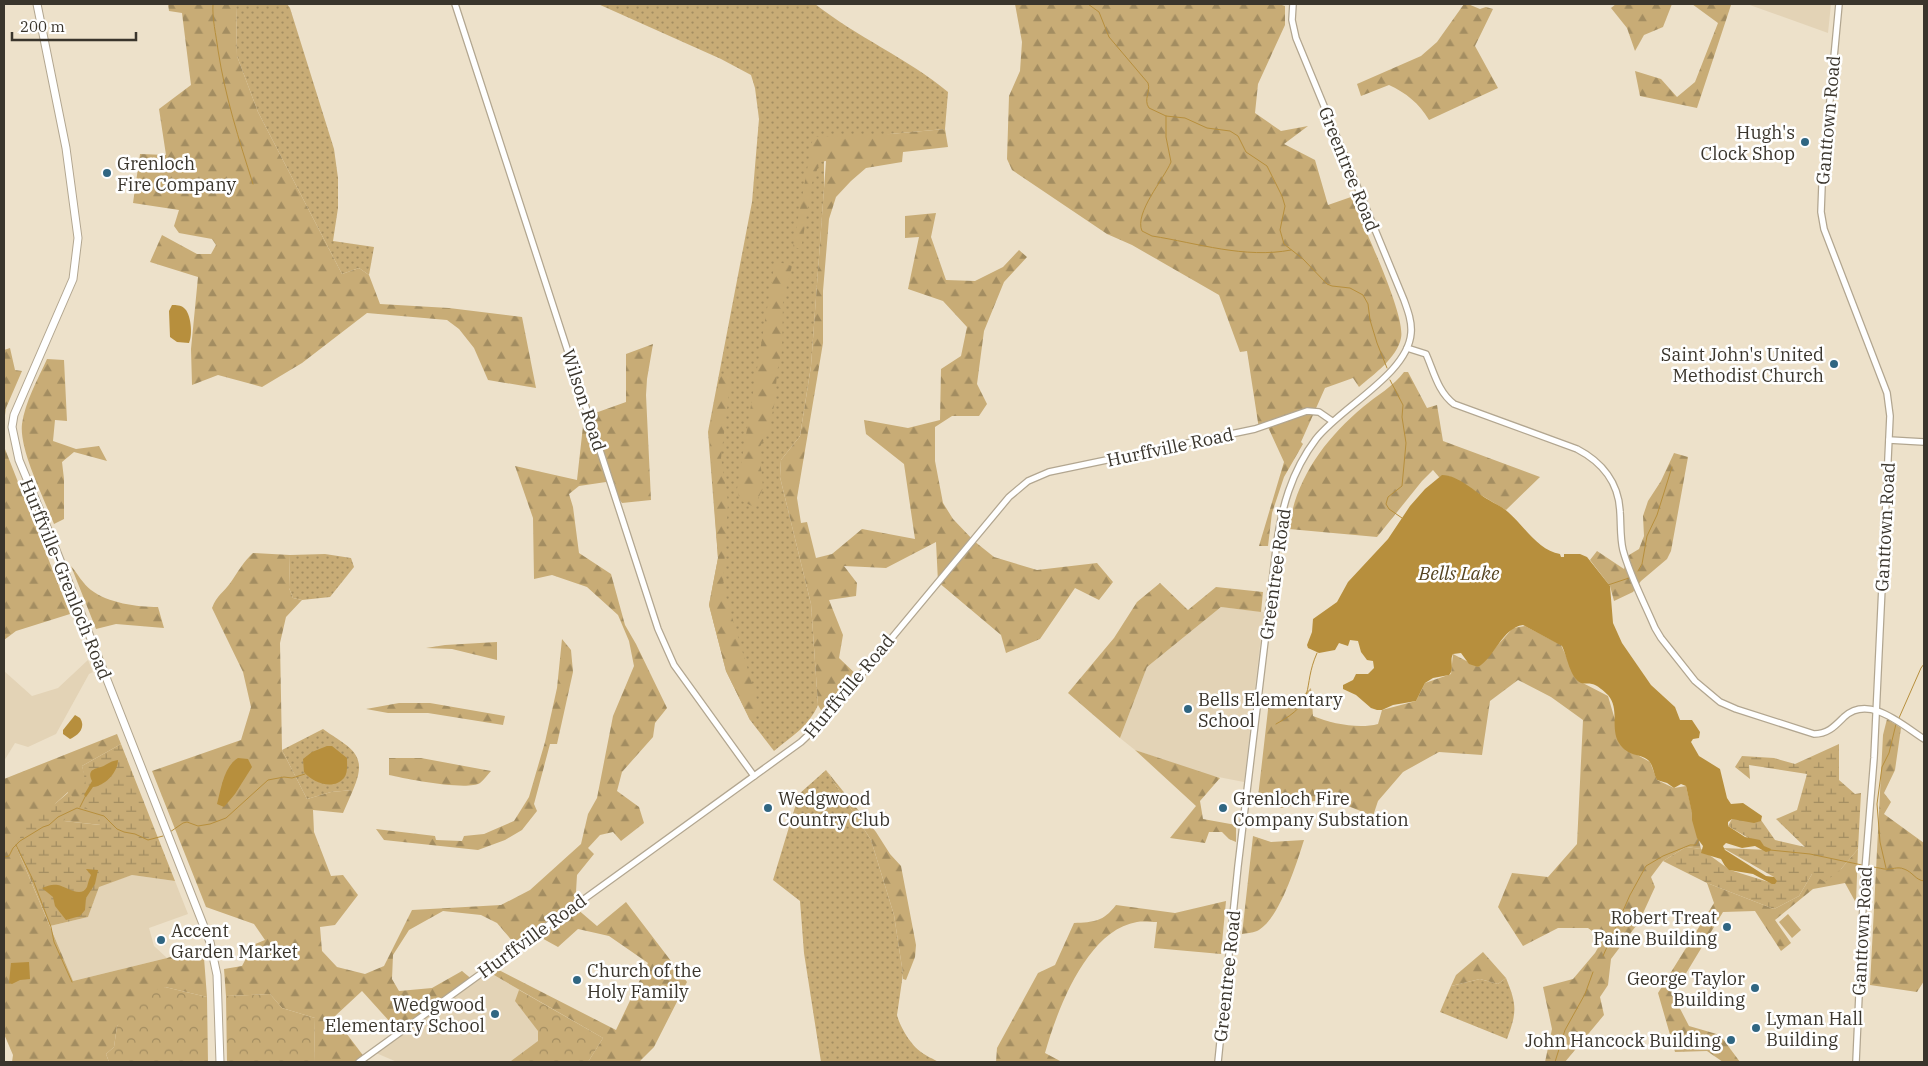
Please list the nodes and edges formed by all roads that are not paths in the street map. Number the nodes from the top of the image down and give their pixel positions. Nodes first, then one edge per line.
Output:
1 (37, 4) edge
2 (455, 4) edge
3 (1293, 4) edge
4 (1839, 4) edge
5 (1407, 348) junction
6 (1332, 421) junction
7 (1889, 440) junction
8 (1924, 442) edge
9 (1875, 710) junction
10 (1924, 739) edge
11 (754, 776) junction
12 (220, 1062) edge
13 (359, 1062) edge
14 (1218, 1062) edge
15 (1856, 1062) edge

1 - 12 main road, Hurffville-Grenloch Road
2 - 11 street, Wilson Road
3 - 5 street, Greentree Road
4 - 7 street, Ganttown Road
5 - 6 street, Greentree Road
5 - 9 street
6 - 11 street, Hurffville Road
6 - 14 street, Greentree Road
7 - 8 street
7 - 9 street, Ganttown Road
9 - 10 street
9 - 15 street, Ganttown Road
11 - 13 street, Hurffville Road

